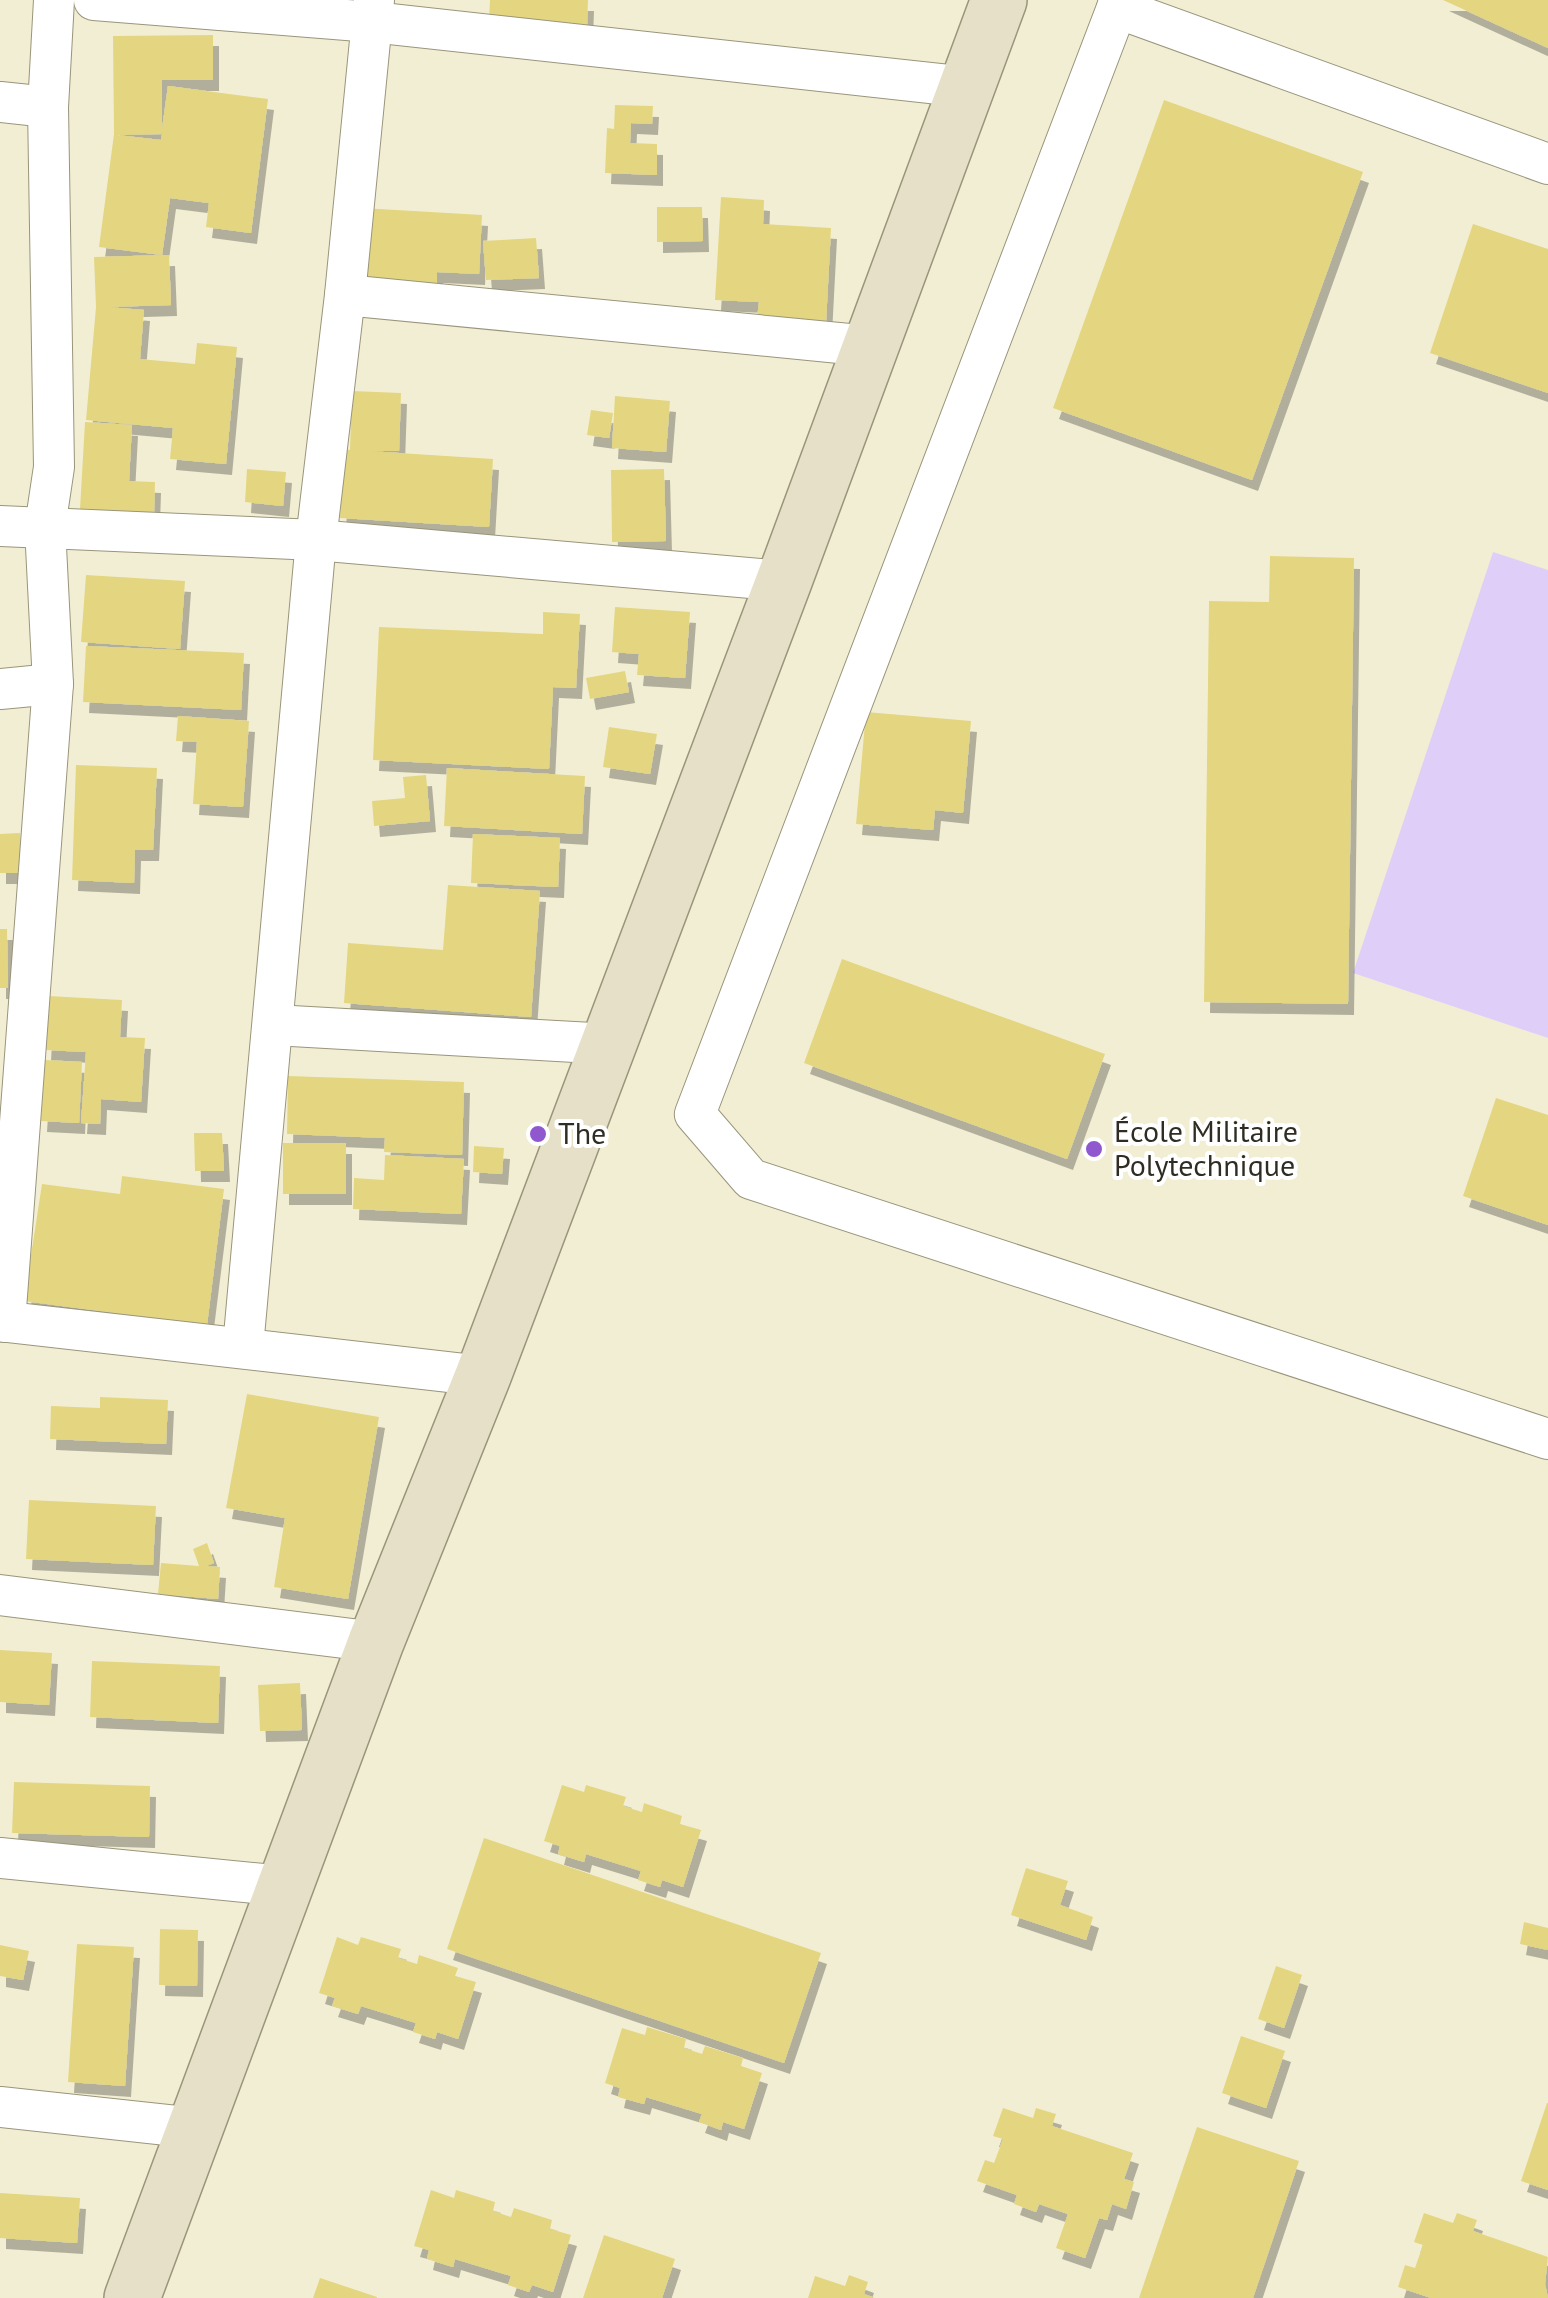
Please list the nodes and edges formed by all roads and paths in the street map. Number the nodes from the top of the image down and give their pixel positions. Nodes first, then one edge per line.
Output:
1 (54, 0) edge
2 (94, 0) edge
3 (999, 0) edge
4 (1119, 4) edge
5 (373, 11) edge
6 (967, 87) junction
7 (0, 102) edge
8 (48, 107) junction
9 (1548, 164) edge
10 (345, 294) junction
11 (870, 346) junction
12 (0, 526) edge
13 (45, 527) junction
14 (316, 540) junction
15 (784, 582) junction
16 (53, 684) junction
17 (0, 689) edge
18 (274, 1025) junction
19 (610, 1044) junction
20 (3, 1322) edge
21 (243, 1348) junction
22 (483, 1376) junction
23 (1548, 1439) edge
24 (0, 1596) edge
25 (376, 1642) junction
26 (0, 1858) edge
27 (284, 1886) junction
28 (0, 2107) edge
29 (195, 2128) junction
30 (132, 2298) edge

1 - 8 street
2 - 5 street
3 - 6 main road
4 - 9 street
4 - 23 street
5 - 6 street
5 - 10 street
6 - 11 main road
7 - 8 street
8 - 13 street
10 - 11 street
10 - 14 street
11 - 15 main road
12 - 13 street
13 - 14 street
13 - 16 street
14 - 15 street
14 - 18 street
15 - 19 main road
16 - 17 street
16 - 20 street
18 - 19 street
18 - 21 street
19 - 22 main road
20 - 21 street
21 - 22 street
22 - 25 main road
24 - 25 street
25 - 27 main road
26 - 27 street
27 - 29 main road
28 - 29 street
29 - 30 main road

